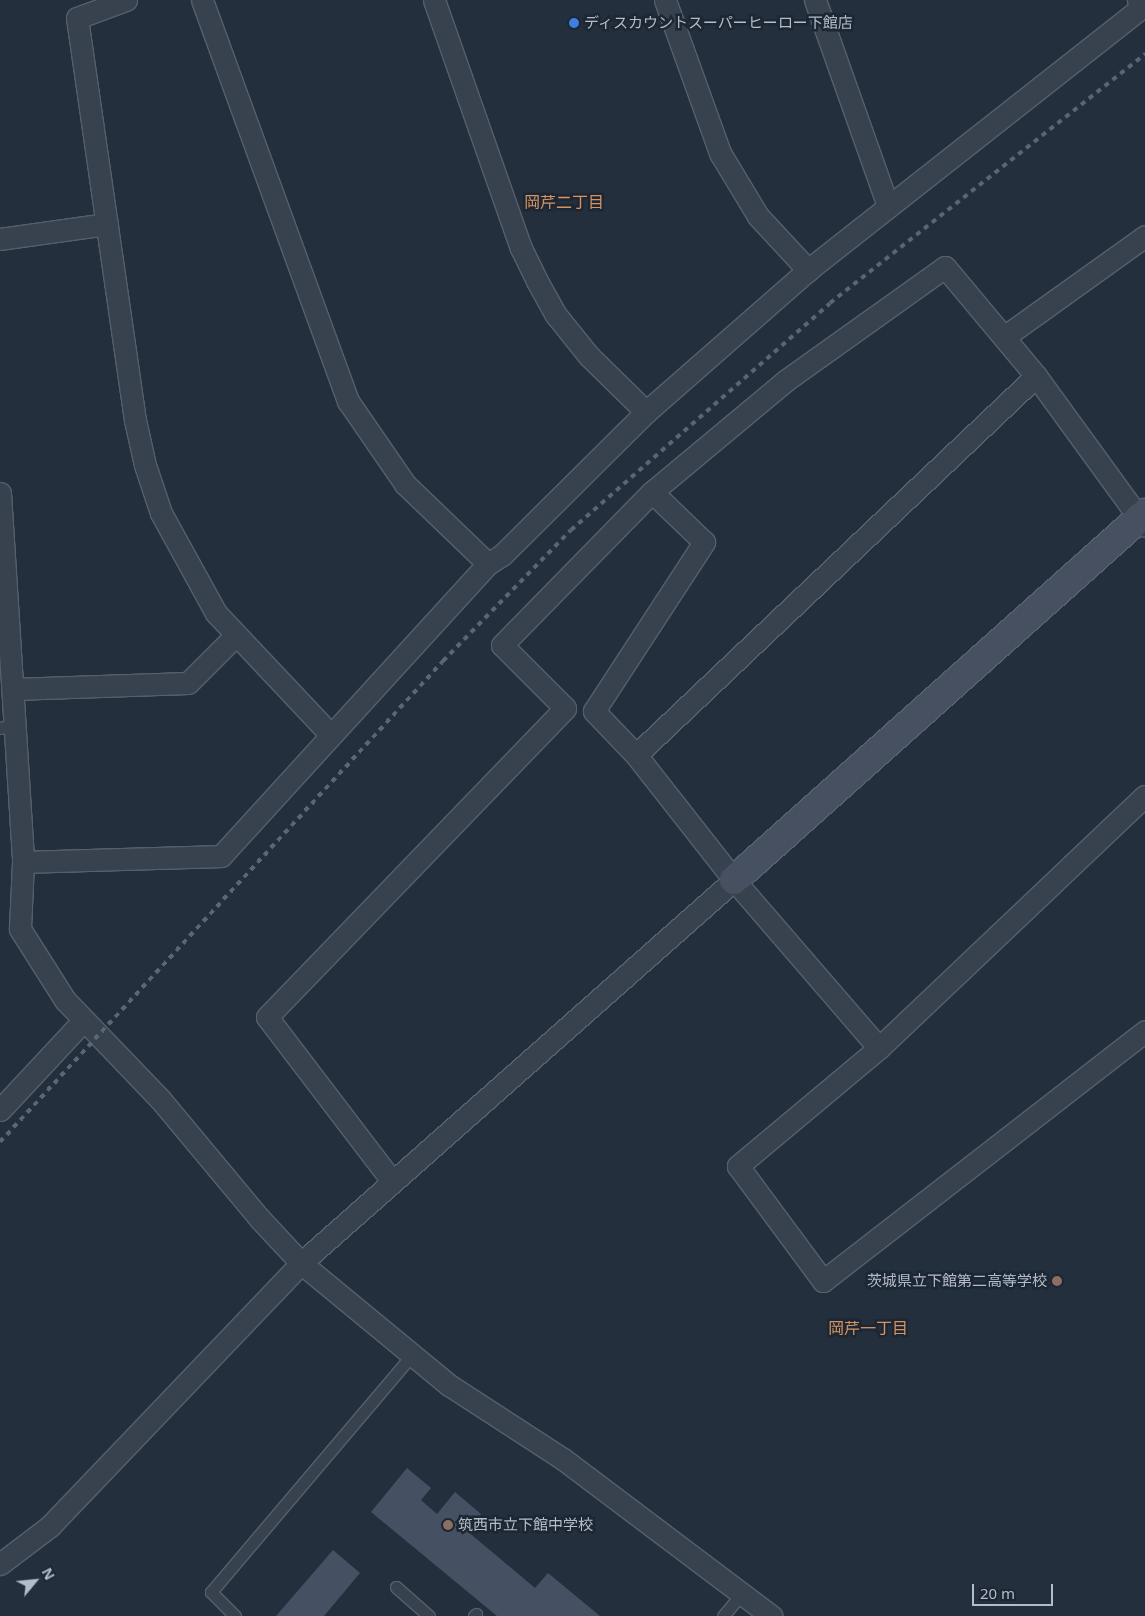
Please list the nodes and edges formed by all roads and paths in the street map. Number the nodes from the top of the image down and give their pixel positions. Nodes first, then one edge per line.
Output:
1 (126, 0) edge
2 (202, 0) edge
3 (434, 0) edge
4 (665, 0) edge
5 (815, 0) edge
6 (1138, 0) edge
7 (888, 206) junction
8 (107, 224) junction
9 (1145, 236) edge
10 (0, 239) edge
11 (808, 270) junction
12 (1004, 338) junction
13 (1036, 376) junction
14 (646, 412) junction
15 (0, 492) edge
16 (652, 492) junction
17 (1143, 519) edge
18 (488, 564) junction
19 (235, 636) junction
20 (13, 688) junction
21 (565, 708) junction
22 (594, 711) junction
23 (8, 726) edge
24 (330, 734) junction
25 (636, 755) junction
26 (1145, 796) edge
27 (23, 862) junction
28 (734, 880) junction
29 (83, 1020) junction
30 (1145, 1031) edge
31 (879, 1048) junction
32 (0, 1110) edge
33 (392, 1181) junction
34 (301, 1263) junction
35 (412, 1355) junction
36 (0, 1564) edge
37 (396, 1587) dead end
38 (742, 1593) junction
39 (236, 1616) edge
40 (429, 1616) edge
41 (723, 1616) edge
42 (771, 1616) edge

1 - 8 street
2 - 18 street
3 - 14 street
4 - 11 street
5 - 7 street
6 - 7 street
7 - 11 street
8 - 10 street
8 - 19 street
9 - 12 street
11 - 14 street
12 - 13 street
12 - 16 street
13 - 17 street
13 - 25 street
14 - 18 street
15 - 20 street
16 - 21 street
16 - 22 street
17 - 28 street
18 - 24 street
19 - 20 street
19 - 24 street
20 - 23 street
21 - 22 street
21 - 33 street
22 - 25 street
23 - 27 street
24 - 27 street
25 - 28 street
26 - 31 street
27 - 29 street
28 - 31 street
28 - 33 street
29 - 32 street
29 - 34 street
30 - 31 street
33 - 34 street
34 - 35 street
34 - 36 street
35 - 38 street
35 - 39 lane
37 - 40 lane
38 - 41 lane
38 - 42 street

